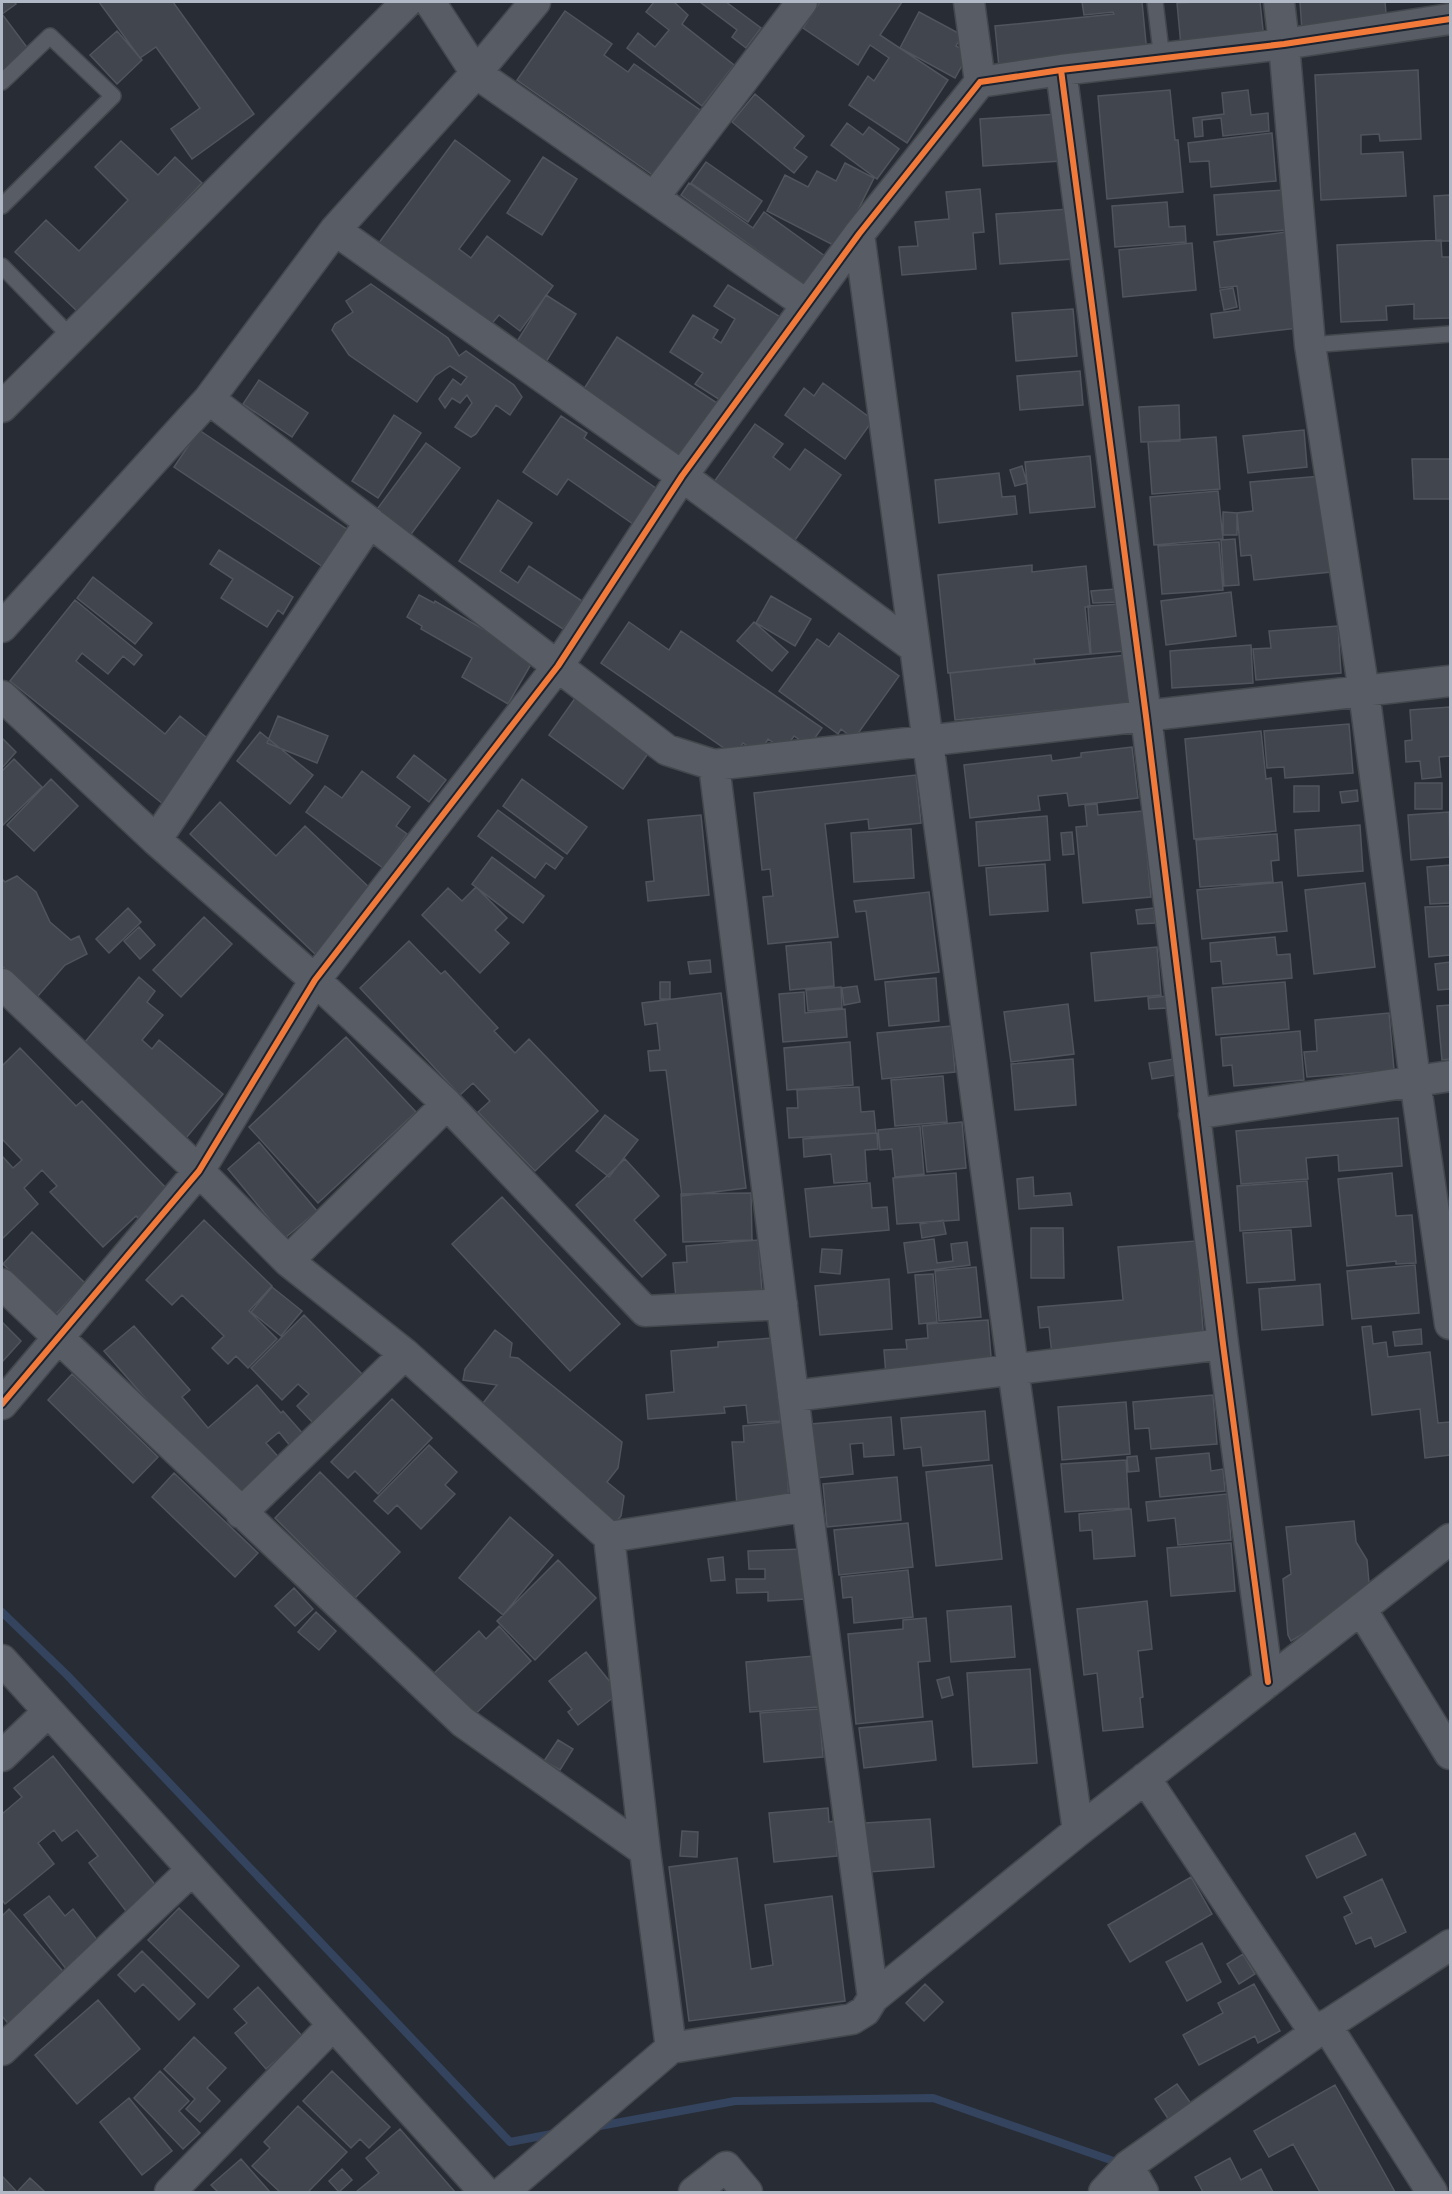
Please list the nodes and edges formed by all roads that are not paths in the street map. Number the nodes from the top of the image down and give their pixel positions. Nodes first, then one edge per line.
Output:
1 (407, 2) edge
2 (430, 2) edge
3 (535, 2) edge
4 (802, 2) edge
5 (969, 2) edge
6 (1155, 2) edge
7 (1279, 2) edge
8 (1415, 12) edge
9 (1450, 20) edge
10 (1284, 44) junction
11 (1162, 59) junction
12 (1061, 70) junction
13 (476, 73) junction
14 (2, 82) edge
15 (980, 82) junction
16 (654, 197) junction
17 (2, 206) edge
18 (335, 230) junction
19 (859, 234) junction
20 (2, 266) edge
21 (807, 305) junction
22 (1450, 334) edge
23 (71, 338) junction
24 (1310, 345) junction
25 (209, 399) junction
26 (2, 408) edge
27 (682, 476) junction
28 (370, 522) junction
29 (2, 627) edge
30 (915, 648) junction
31 (558, 666) junction
32 (1450, 681) edge
33 (1364, 692) junction
34 (2, 696) edge
35 (1146, 716) junction
36 (929, 741) junction
37 (714, 765) junction
38 (156, 840) junction
39 (315, 980) junction
40 (2, 984) edge
41 (1450, 1076) edge
42 (1415, 1080) junction
43 (447, 1104) junction
44 (1194, 1114) junction
45 (199, 1171) junction
46 (288, 1261) junction
47 (2, 1284) edge
48 (782, 1304) junction
49 (1450, 1324) edge
50 (57, 1337) junction
51 (1223, 1344) junction
52 (405, 1354) junction
53 (1013, 1370) junction
54 (793, 1396) junction
55 (2, 1404) edge
56 (807, 1506) junction
57 (241, 1513) junction
58 (609, 1537) junction
59 (1450, 1539) edge
60 (1361, 1609) junction
61 (2, 1660) edge
62 (1268, 1682) junction
63 (48, 1712) junction
64 (1450, 1754) edge
65 (2, 1756) edge
66 (1145, 1778) junction
67 (1078, 1830) junction
68 (645, 1851) junction
69 (192, 1870) junction
70 (1450, 1945) edge
71 (873, 1998) junction
72 (333, 2025) junction
73 (1320, 2029) junction
74 (671, 2048) junction
75 (2, 2050) edge
76 (1128, 2166) junction
77 (171, 2193) edge
78 (485, 2193) edge
79 (503, 2193) edge
80 (694, 2193) edge
81 (747, 2193) edge
82 (1104, 2193) edge
83 (1143, 2193) edge
84 (1432, 2193) edge

1 - 23 street
2 - 13 street
3 - 13 street
4 - 16 street
5 - 15 street
6 - 11 lane
7 - 10 street
8 - 9 street
8 - 10 street
10 - 11 street
10 - 24 street
11 - 12 street
12 - 15 street
12 - 35 street
13 - 16 street
13 - 18 street
14 - 17 lane
15 - 19 street
16 - 21 street
18 - 25 street
18 - 27 street
19 - 21 street
19 - 30 street
20 - 23 lane
21 - 27 street
22 - 24 lane
23 - 26 street
24 - 33 street
25 - 28 street
25 - 29 street
27 - 30 street
27 - 31 street
28 - 31 street
28 - 38 street
30 - 36 street
31 - 37 street
31 - 39 street
32 - 33 street
33 - 35 street
33 - 42 street
34 - 38 street
35 - 36 street
35 - 44 street
36 - 37 street
36 - 53 street
37 - 48 street
38 - 39 street
39 - 43 street
39 - 45 street
40 - 45 street
41 - 42 street
42 - 44 street
42 - 49 street
43 - 46 street
43 - 48 street
44 - 51 street
45 - 46 street
45 - 50 street
46 - 52 street
47 - 50 street
48 - 54 street
50 - 55 street
50 - 57 street
51 - 53 street
51 - 62 street
52 - 57 street
52 - 58 street
53 - 54 street
53 - 67 street
54 - 56 street
56 - 58 street
56 - 71 street
57 - 68 street
58 - 68 street
59 - 60 street
60 - 62 street
60 - 64 street
61 - 63 street
62 - 66 street
63 - 65 street
63 - 69 street
66 - 67 street
66 - 73 street
67 - 71 street
68 - 74 street
69 - 72 street
69 - 75 street
70 - 73 street
71 - 74 street
72 - 77 street
72 - 78 street
73 - 76 street
73 - 84 street
74 - 79 street
76 - 82 street
76 - 83 street
80 - 81 street

